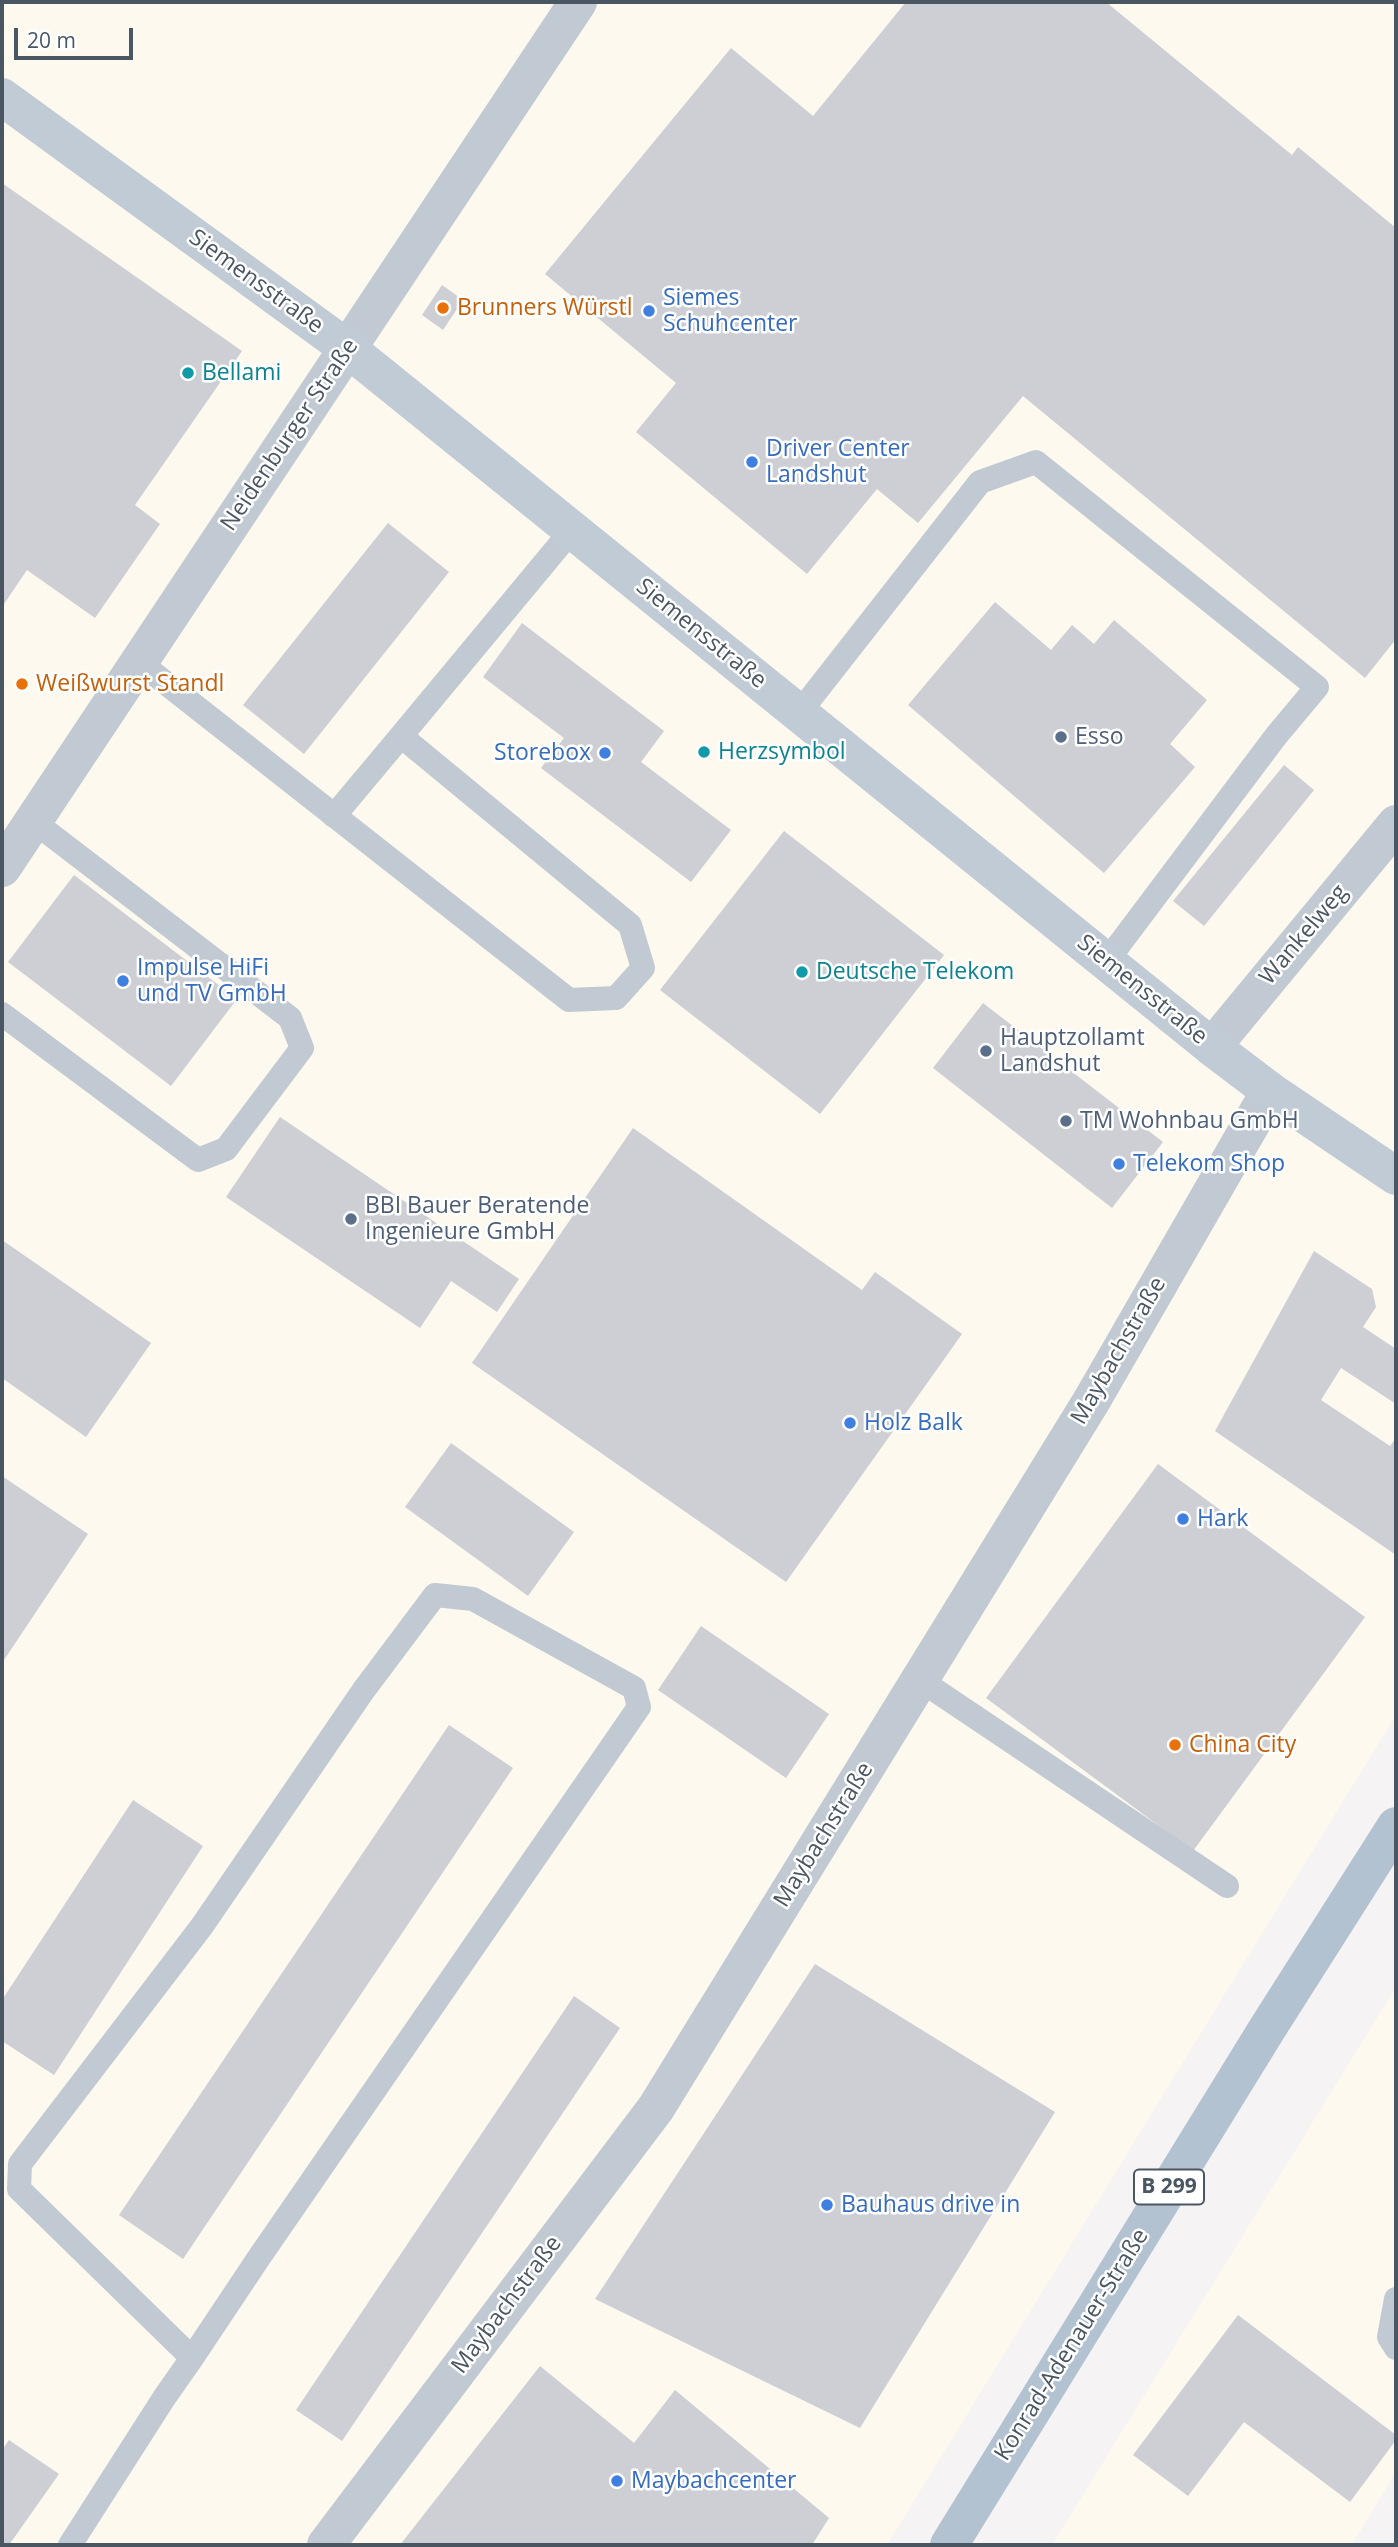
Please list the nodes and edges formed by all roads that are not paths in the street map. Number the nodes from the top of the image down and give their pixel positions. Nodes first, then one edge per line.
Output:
1 (578, 2) edge
2 (2, 97) edge
3 (347, 348) junction
4 (572, 530) junction
5 (138, 662) junction
6 (799, 713) junction
7 (401, 736) junction
8 (334, 816) junction
9 (33, 821) junction
10 (1396, 824) edge
11 (2, 868) edge
12 (1106, 962) junction
13 (2, 1014) edge
14 (1212, 1047) junction
15 (1270, 1091) junction
16 (1396, 1176) edge
17 (920, 1680) junction
18 (1396, 1826) edge
19 (1227, 1886) dead end
20 (1396, 2298) edge
21 (1396, 2348) edge
22 (192, 2358) junction
23 (70, 2545) edge
24 (326, 2545) edge
25 (949, 2545) edge

1 - 3 street, Neidenburger Straße
2 - 3 main road, Siemensstraße
3 - 4 main road, Siemensstraße
3 - 5 street, Neidenburger Straße
4 - 6 main road, Siemensstraße
4 - 7 lane
5 - 8 lane
5 - 9 street, Neidenburger Straße
6 - 12 main road, Siemensstraße
6 - 12 lane
7 - 8 lane
7 - 8 lane
9 - 11 street, Neidenburger Straße
9 - 13 lane
10 - 14 street, Wankelweg
12 - 14 main road, Siemensstraße
14 - 15 main road, Siemensstraße
15 - 16 main road, Siemensstraße
15 - 17 street, Maybachstraße
17 - 19 lane
17 - 24 street, Maybachstraße
18 - 25 main road, Konrad-Adenauer-Straße / B 299
20 - 21 lane
22 - 22 lane
22 - 23 lane

